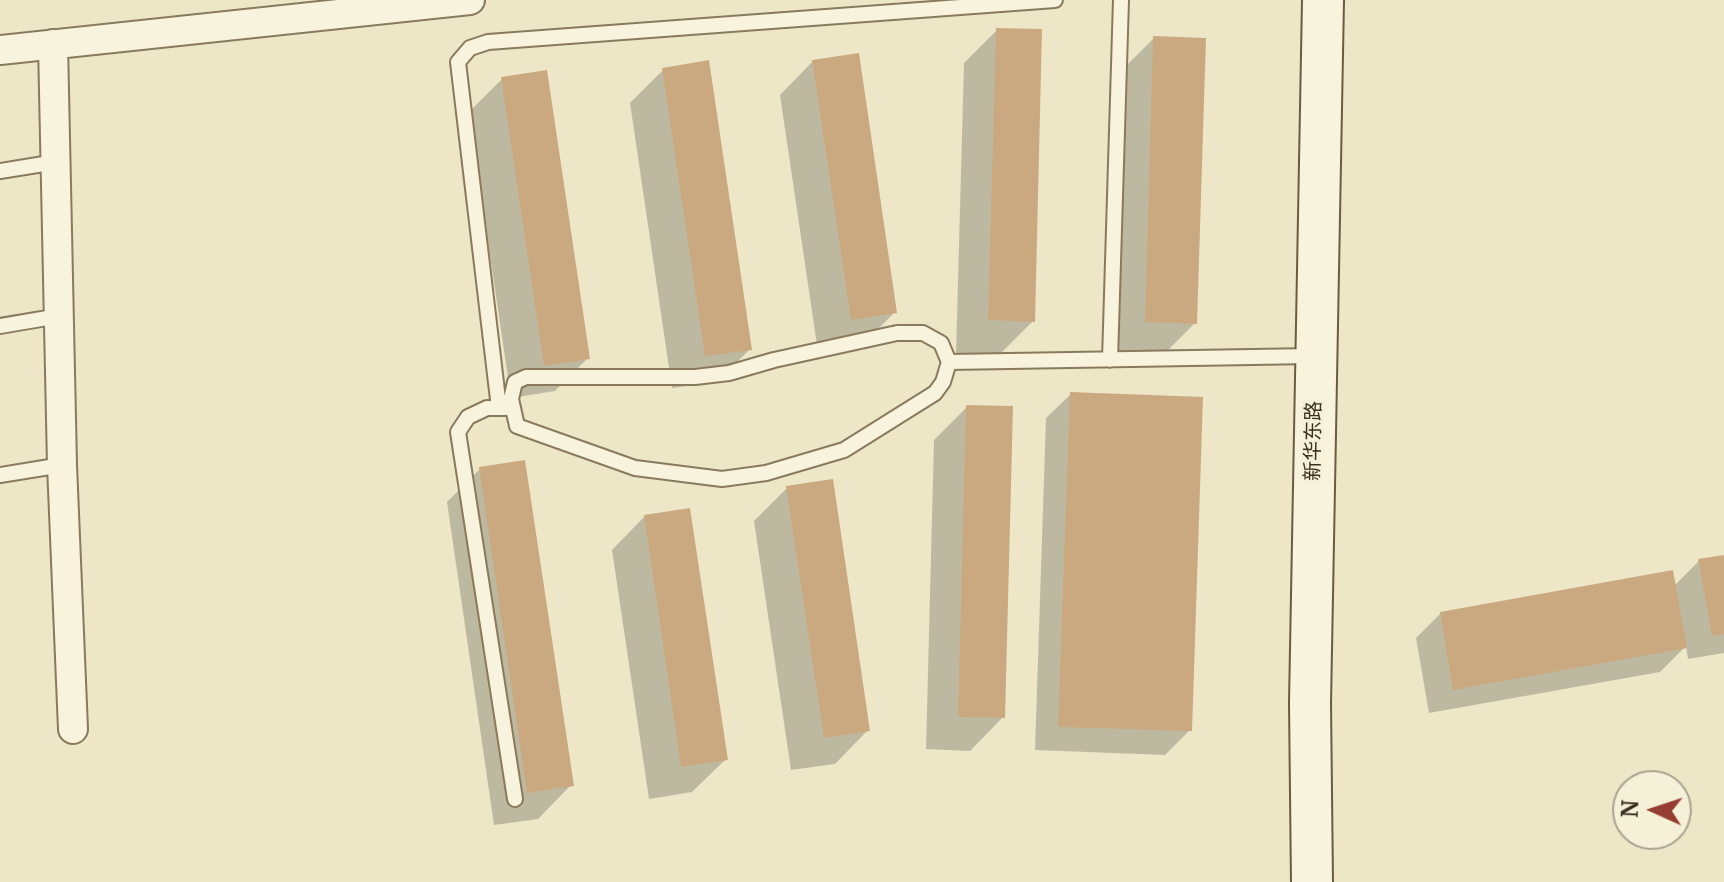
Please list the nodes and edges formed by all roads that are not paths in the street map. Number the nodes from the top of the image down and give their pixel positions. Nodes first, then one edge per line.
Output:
1 (470, 0) edge
2 (1055, 0) edge
3 (1121, 0) edge
4 (1323, 0) edge
5 (53, 44) junction
6 (0, 50) edge
7 (56, 162) junction
8 (0, 171) edge
9 (59, 316) junction
10 (0, 326) edge
11 (1316, 356) junction
12 (1110, 360) junction
13 (949, 362) junction
14 (506, 408) junction
15 (62, 465) junction
16 (0, 475) edge
17 (73, 729) dead end
18 (515, 799) dead end
19 (1312, 882) edge

1 - 5 street
2 - 14 lane
3 - 12 lane
4 - 11 main road, 新华东路
5 - 6 street
5 - 7 street
7 - 8 lane
7 - 9 street
9 - 10 lane
9 - 15 street
11 - 12 lane
11 - 19 main road, 新华东路
12 - 13 lane
13 - 14 lane
13 - 14 lane
14 - 18 lane
15 - 16 lane
15 - 17 street

